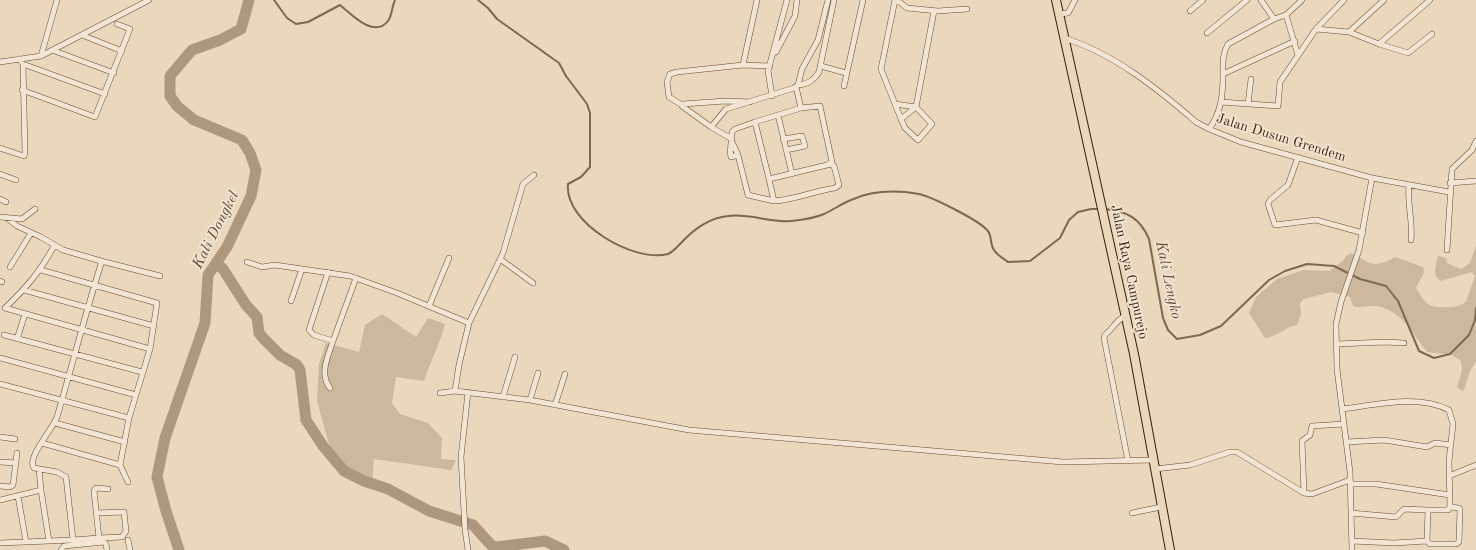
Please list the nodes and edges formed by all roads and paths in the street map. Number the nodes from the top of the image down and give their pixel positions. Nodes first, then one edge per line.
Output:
1 (57, 0) edge
2 (148, 0) edge
3 (757, 0) edge
4 (786, 0) edge
5 (797, 0) edge
6 (828, 0) edge
7 (834, 0) edge
8 (863, 0) edge
9 (896, 0) edge
10 (1056, 0) edge
11 (1075, 0) edge
12 (1203, 0) edge
13 (1248, 0) edge
14 (1261, 0) edge
15 (1302, 0) edge
16 (1344, 0) edge
17 (1384, 0) edge
18 (1430, 0) edge
19 (967, 9) dead end
20 (934, 11) junction
21 (1190, 11) dead end
22 (825, 14) junction
23 (1059, 14) junction
24 (1286, 15) junction
25 (832, 17) junction
26 (1274, 19) junction
27 (117, 24) dead end
28 (1316, 29) junction
29 (1349, 32) junction
30 (1207, 33) dead end
31 (1432, 34) dead end
32 (82, 35) junction
33 (1064, 38) junction
34 (1295, 41) junction
35 (1378, 44) junction
36 (52, 50) junction
37 (122, 51) junction
38 (1298, 55) junction
39 (41, 56) junction
40 (773, 56) junction
41 (19, 59) junction
42 (0, 62) edge
43 (22, 64) junction
44 (743, 65) junction
45 (770, 66) junction
46 (821, 66) junction
47 (114, 73) junction
48 (846, 73) junction
49 (1223, 74) junction
50 (1251, 79) dead end
51 (797, 86) junction
52 (844, 86) dead end
53 (22, 90) junction
54 (105, 94) junction
55 (772, 96) junction
56 (716, 102) junction
57 (750, 102) junction
58 (1221, 102) junction
59 (895, 104) junction
60 (1248, 104) junction
61 (682, 105) junction
62 (916, 107) junction
63 (801, 108) junction
64 (726, 109) junction
65 (778, 115) junction
66 (901, 120) junction
67 (755, 122) junction
68 (711, 127) junction
69 (1209, 129) junction
70 (784, 139) junction
71 (732, 141) junction
72 (1476, 141) edge
73 (0, 148) edge
74 (786, 150) junction
75 (738, 155) junction
76 (1298, 157) junction
77 (830, 164) junction
78 (0, 174) edge
79 (792, 174) junction
80 (534, 175) dead end
81 (1372, 178) junction
82 (770, 179) junction
83 (16, 180) dead end
84 (1476, 181) edge
85 (1450, 183) junction
86 (1409, 185) junction
87 (1449, 192) junction
88 (0, 199) edge
89 (774, 201) junction
90 (6, 202) dead end
91 (35, 209) dead end
92 (0, 217) edge
93 (8, 219) junction
94 (31, 233) junction
95 (1363, 233) junction
96 (1411, 240) dead end
97 (54, 246) junction
98 (1447, 250) dead end
99 (449, 258) dead end
100 (500, 259) junction
101 (101, 261) junction
102 (247, 262) dead end
103 (10, 268) dead end
104 (302, 269) junction
105 (41, 270) junction
106 (328, 272) junction
107 (160, 276) dead end
108 (356, 278) junction
109 (533, 283) dead end
110 (95, 285) junction
111 (24, 290) junction
112 (291, 301) dead end
113 (429, 306) junction
114 (88, 307) junction
115 (2, 309) edge
116 (25, 314) junction
117 (1125, 316) junction
118 (469, 323) junction
119 (154, 326) junction
120 (81, 330) junction
121 (4, 335) dead end
122 (17, 339) junction
123 (333, 341) junction
124 (1404, 343) dead end
125 (1337, 344) junction
126 (150, 349) junction
127 (75, 354) junction
128 (515, 357) dead end
129 (0, 358) edge
130 (142, 372) junction
131 (538, 373) dead end
132 (565, 374) dead end
133 (68, 377) junction
134 (0, 384) edge
135 (330, 388) dead end
136 (456, 391) junction
137 (468, 392) junction
138 (440, 393) dead end
139 (136, 395) junction
140 (503, 397) junction
141 (62, 400) junction
142 (530, 400) junction
143 (555, 405) junction
144 (1342, 410) junction
145 (129, 418) junction
146 (55, 423) junction
147 (1345, 426) junction
148 (0, 437) edge
149 (15, 439) dead end
150 (124, 442) junction
151 (1347, 442) junction
152 (42, 444) junction
153 (1451, 445) junction
154 (17, 453) dead end
155 (1128, 460) junction
156 (1153, 460) junction
157 (0, 462) edge
158 (16, 463) junction
159 (120, 465) junction
160 (1476, 465) edge
161 (39, 469) junction
162 (1154, 469) junction
163 (1449, 476) junction
164 (128, 482) dead end
165 (1350, 482) junction
166 (0, 486) edge
167 (108, 489) dead end
168 (41, 490) junction
169 (1304, 493) junction
170 (1450, 495) junction
171 (18, 496) junction
172 (0, 500) edge
173 (1161, 507) junction
174 (1450, 507) junction
175 (1428, 510) junction
176 (96, 513) junction
177 (1132, 513) dead end
178 (1351, 513) junction
179 (0, 536) edge
180 (99, 538) junction
181 (73, 540) junction
182 (128, 540) dead end
183 (49, 541) junction
184 (1352, 541) junction
185 (1427, 541) junction
186 (26, 542) junction
187 (1, 543) edge
188 (61, 550) edge
189 (107, 550) edge
190 (130, 550) edge
191 (468, 550) edge
192 (1170, 550) edge
193 (1352, 550) edge

1 - 39 street
2 - 32 street
3 - 44 street
4 - 40 street
5 - 40 street
6 - 22 street
7 - 25 street
8 - 48 street
9 - 20 street
9 - 59 street
10 - 23 main road, Jalan Raya Campurejo
11 - 23 street
12 - 21 street
13 - 30 street
14 - 26 street
15 - 24 street
16 - 28 street
17 - 29 street
18 - 35 street
19 - 20 street
20 - 62 street
22 - 25 street
22 - 51 street
23 - 33 main road, Jalan Raya Campurejo
24 - 26 street
24 - 34 street
25 - 46 street
26 - 49 street
27 - 37 street
28 - 29 street
28 - 38 street
29 - 35 street
31 - 35 street
32 - 36 street
32 - 37 street
33 - 69 street, Jalan Dusun Grendem
33 - 117 main road, Jalan Raya Campurejo
34 - 38 street
34 - 49 street
36 - 39 street
36 - 47 street
37 - 47 street
38 - 60 street
39 - 41 street
40 - 45 street
41 - 42 street
41 - 43 street
43 - 53 street
43 - 54 street
44 - 45 street
44 - 61 street
45 - 55 street
46 - 48 street
46 - 51 street
47 - 54 street
48 - 52 street
49 - 58 street
50 - 60 street
51 - 55 street
51 - 63 street
53 - 54 street
53 - 73 street
55 - 57 street
56 - 57 street
56 - 61 street
56 - 64 street
57 - 64 street
58 - 60 street
58 - 69 street
59 - 62 street
59 - 66 street
61 - 68 street
62 - 66 street
62 - 66 street
63 - 65 street
63 - 77 street
64 - 68 street
65 - 67 street
65 - 70 street
67 - 71 street
67 - 82 street
68 - 71 street
69 - 76 street, Jalan Dusun Grendem
70 - 74 street
70 - 74 street
71 - 75 street
71 - 75 street
72 - 85 street
74 - 79 street
75 - 89 street
76 - 81 street, Jalan Dusun Grendem
76 - 95 street
77 - 79 street
77 - 89 street
78 - 83 street
79 - 82 street
80 - 100 street
81 - 86 street, Jalan Dusun Grendem
81 - 95 street
82 - 89 street
84 - 85 street
85 - 87 street
86 - 87 street, Jalan Dusun Grendem
86 - 96 street
87 - 98 street
88 - 90 street
91 - 93 street
92 - 93 street
93 - 94 street
94 - 97 street
94 - 103 street
95 - 125 street
97 - 101 street
97 - 105 street
99 - 113 street
100 - 109 street
100 - 118 street
101 - 107 street
101 - 110 street
102 - 104 street
104 - 106 street
104 - 112 street
105 - 110 street
105 - 111 street
106 - 108 street
106 - 123 street
108 - 113 street
108 - 123 street
110 - 114 street
110 - 119 street
111 - 114 street
111 - 115 street
113 - 118 street
114 - 119 street
114 - 120 street
115 - 116 street
116 - 120 street
116 - 122 street
117 - 155 street
117 - 156 main road, Jalan Raya Campurejo
118 - 136 street
119 - 126 street
120 - 126 street
120 - 127 street
121 - 122 street
122 - 127 street
123 - 135 street
124 - 125 street
125 - 144 street
126 - 130 street
127 - 130 street
127 - 133 street
128 - 140 street
129 - 133 street
130 - 139 street
131 - 142 street
132 - 143 street
133 - 139 street
133 - 141 street
134 - 141 street
136 - 137 street
136 - 138 street
137 - 140 street
137 - 191 street
139 - 145 street
140 - 142 street
141 - 145 street
141 - 146 street
142 - 143 street
143 - 155 street
144 - 147 street
144 - 153 street
145 - 150 street
146 - 150 street
146 - 152 street
147 - 151 street
147 - 169 street
148 - 149 street
150 - 159 street
151 - 153 street
151 - 165 street
152 - 159 street
152 - 161 street
153 - 163 street
154 - 158 street
155 - 156 street
156 - 162 main road, Jalan Raya Campurejo
157 - 158 street
158 - 166 street
159 - 164 street
160 - 163 street
161 - 168 street
161 - 181 street
162 - 169 street
162 - 173 main road, Jalan Raya Campurejo
163 - 170 street
165 - 169 street
165 - 170 street
165 - 178 street
167 - 176 street
168 - 171 street
168 - 183 street
170 - 174 street
171 - 172 street
171 - 186 street
173 - 177 street
173 - 192 main road, Jalan Raya Campurejo
174 - 175 street
174 - 185 street
175 - 178 street
175 - 185 street
176 - 180 street
176 - 180 street
178 - 184 street
179 - 187 street
180 - 181 street
181 - 183 street
182 - 190 street
183 - 186 street
184 - 185 street
184 - 193 street
186 - 187 street
188 - 189 street

